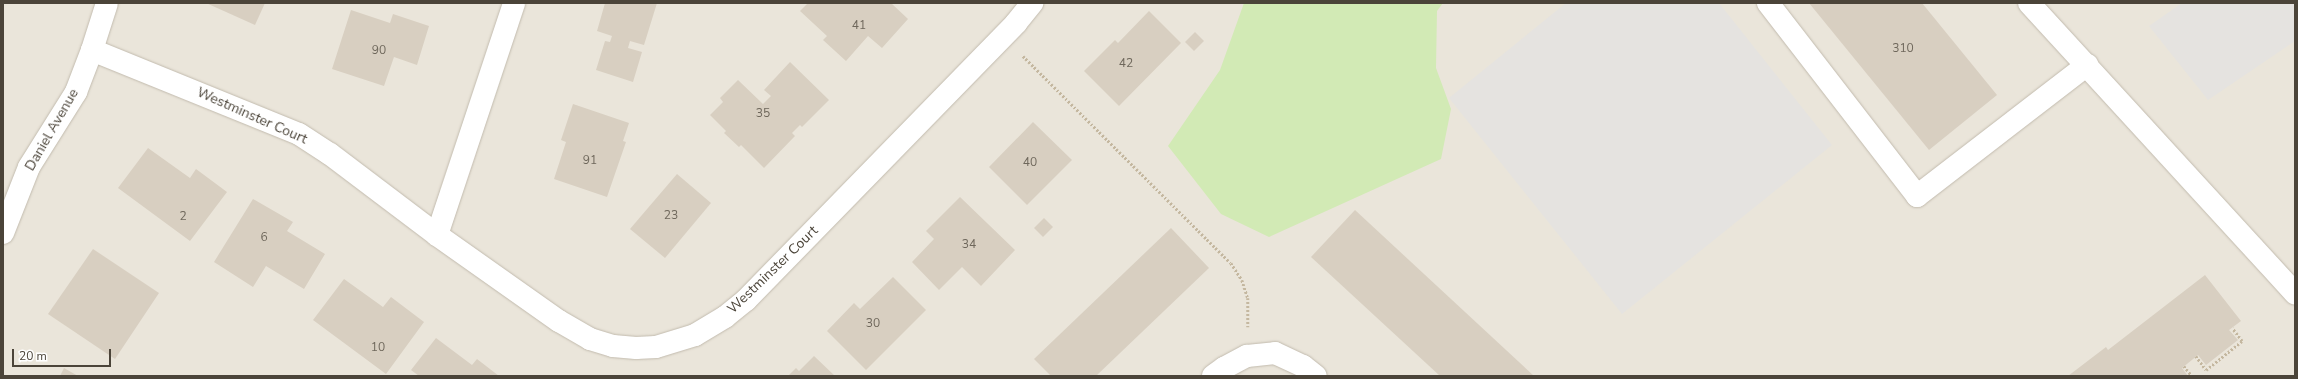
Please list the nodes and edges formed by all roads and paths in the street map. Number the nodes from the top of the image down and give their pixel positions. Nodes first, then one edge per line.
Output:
1 (107, 3) edge
2 (514, 3) edge
3 (1032, 3) edge
4 (1768, 3) edge
5 (2029, 3) edge
6 (1003, 36) junction
7 (92, 50) junction
8 (2087, 66) junction
9 (3, 233) edge
10 (437, 236) junction
11 (2295, 293) edge
12 (2232, 328) dead end
13 (1248, 356) junction
14 (2196, 356) dead end
15 (2184, 366) dead end
16 (1213, 376) edge
17 (1316, 376) edge
18 (2192, 376) edge

1 - 7 street, Daniel Avenue
2 - 10 street
3 - 6 street, Westminster Court
4 - 8 street
5 - 8 street
6 - 10 street, Westminster Court
6 - 13 path
7 - 9 street, Daniel Avenue
7 - 10 street, Westminster Court
8 - 11 street
12 - 14 path
13 - 16 street
13 - 17 street
15 - 18 path

